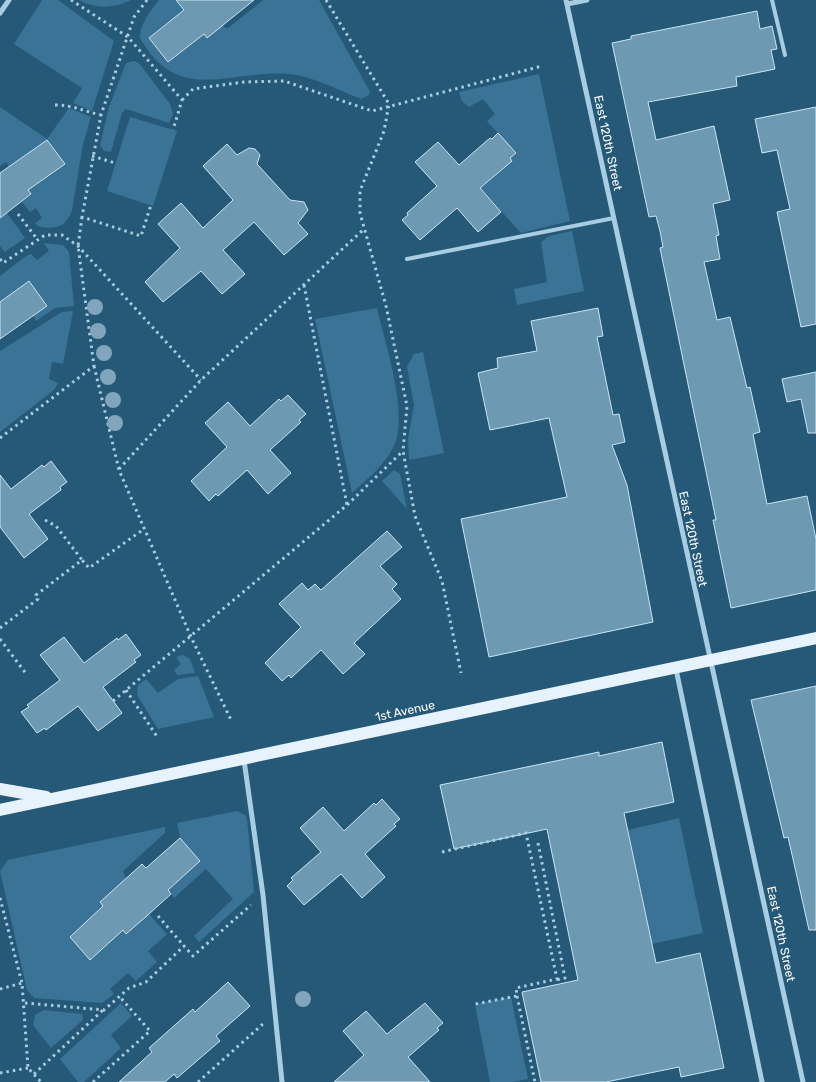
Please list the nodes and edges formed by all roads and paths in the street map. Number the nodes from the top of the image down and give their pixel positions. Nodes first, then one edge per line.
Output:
1 (8, 0) edge
2 (71, 0) edge
3 (147, 0) edge
4 (326, 0) edge
5 (587, 0) edge
6 (772, 0) edge
7 (567, 2) edge
8 (0, 13) edge
9 (128, 38) junction
10 (785, 55) dead end
11 (542, 66) dead end
12 (182, 100) junction
13 (389, 104) junction
14 (55, 105) dead end
15 (100, 115) junction
16 (173, 130) dead end
17 (92, 156) junction
18 (115, 163) dead end
19 (150, 205) dead end
20 (18, 214) dead end
21 (82, 217) junction
22 (614, 218) junction
23 (364, 229) junction
24 (36, 239) junction
25 (78, 246) junction
26 (0, 259) edge
27 (407, 259) dead end
28 (304, 285) junction
29 (94, 366) junction
30 (201, 380) junction
31 (0, 438) edge
32 (403, 451) junction
33 (119, 470) junction
34 (347, 505) junction
35 (45, 520) dead end
36 (144, 529) junction
37 (82, 560) junction
38 (0, 628) edge
39 (191, 637) junction
40 (816, 638) edge
41 (0, 639) edge
42 (711, 659) junction
43 (675, 668) junction
44 (461, 673) dead end
45 (27, 675) dead end
46 (126, 690) junction
47 (113, 701) dead end
48 (232, 722) dead end
49 (158, 738) dead end
50 (244, 759) junction
51 (0, 790) edge
52 (54, 798) junction
53 (0, 810) edge
54 (538, 843) dead end
55 (442, 852) dead end
56 (263, 895) junction
57 (0, 898) edge
58 (158, 916) dead end
59 (184, 946) junction
60 (557, 979) junction
61 (22, 983) junction
62 (0, 989) edge
63 (119, 996) junction
64 (517, 996) junction
65 (24, 1003) junction
66 (474, 1004) dead end
67 (104, 1010) junction
68 (276, 1014) junction
69 (28, 1068) junction
70 (0, 1073) edge
71 (34, 1074) junction
72 (41, 1082) edge
73 (93, 1082) edge
74 (198, 1082) edge
75 (282, 1082) edge
76 (536, 1082) edge
77 (762, 1082) edge
78 (803, 1082) edge

1 - 8 street
2 - 9 path
3 - 9 path
4 - 13 path
5 - 7 street
6 - 10 lane
7 - 22 street, East 120th Street
9 - 12 path
9 - 15 path
11 - 13 path
12 - 13 path
12 - 16 path
13 - 23 path
14 - 15 path
15 - 17 path
17 - 18 path
17 - 21 path
19 - 21 path
20 - 24 path
21 - 25 path
22 - 27 lane
22 - 42 street, East 120th Street
23 - 28 path
23 - 32 path
24 - 25 path
24 - 26 path
25 - 29 path
25 - 30 path
28 - 30 path
28 - 34 path
29 - 31 path
29 - 33 path
30 - 33 path
32 - 34 path
32 - 44 path
33 - 36 path
34 - 39 path
35 - 37 path
36 - 37 path
36 - 39 path
37 - 38 path
39 - 46 path
39 - 48 path
40 - 42 main road, 1st Avenue
41 - 45 path
42 - 43 main road, 1st Avenue
42 - 78 street, East 120th Street
43 - 50 main road, 1st Avenue
43 - 77 street
46 - 47 path
46 - 49 path
50 - 52 main road, 1st Avenue
50 - 56 street
51 - 52 main road
52 - 53 main road, 1st Avenue
54 - 60 path
55 - 60 path
56 - 59 path
56 - 68 street
57 - 61 path
58 - 59 path
59 - 63 path
60 - 64 path
61 - 62 path
61 - 65 path
63 - 67 path
63 - 73 path
64 - 66 path
64 - 76 path
65 - 67 path
65 - 69 path
67 - 71 path
68 - 74 path
68 - 75 street
69 - 70 path
69 - 71 path
71 - 72 path

